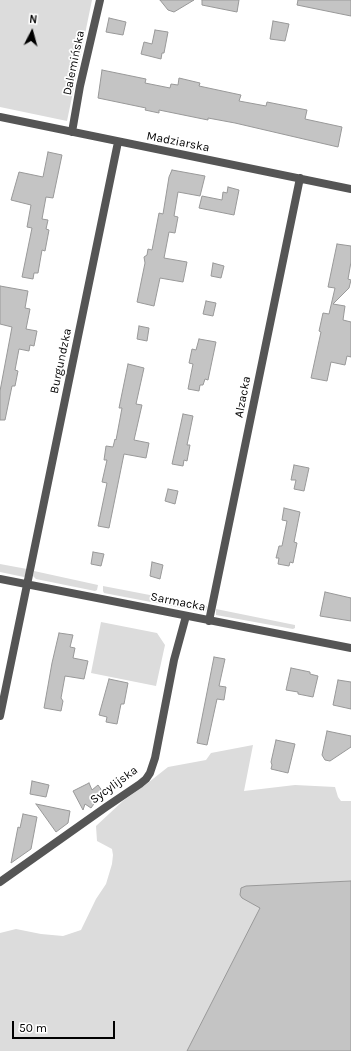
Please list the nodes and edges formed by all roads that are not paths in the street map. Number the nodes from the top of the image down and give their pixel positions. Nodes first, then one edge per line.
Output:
1 (100, 0) edge
2 (0, 117) edge
3 (72, 132) junction
4 (118, 142) junction
5 (300, 178) junction
6 (351, 189) edge
7 (0, 579) edge
8 (26, 584) junction
9 (186, 616) junction
10 (209, 621) junction
11 (351, 648) edge
12 (0, 716) edge
13 (0, 882) edge

1 - 3 street, Dalemińska
2 - 3 street, Madziarska
3 - 4 street, Madziarska
4 - 5 street, Madziarska
4 - 8 street, Burgundzka
5 - 6 street, Madziarska
5 - 10 street, Alzacka
7 - 8 street, Sarmacka
8 - 9 street, Sarmacka
8 - 12 street, Burgundzka
9 - 10 street, Sarmacka
9 - 13 street, Sycylijska
10 - 11 street, Sarmacka

